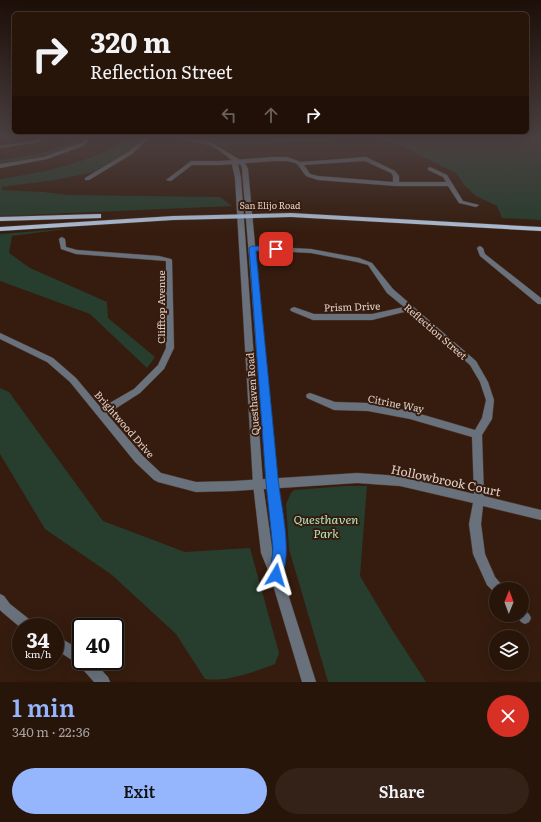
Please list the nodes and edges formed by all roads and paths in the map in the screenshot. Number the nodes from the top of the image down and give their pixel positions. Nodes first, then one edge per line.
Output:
1 (105, 168) edge
2 (185, 168) edge
3 (236, 168) edge
4 (303, 168) edge
5 (384, 168) edge
6 (430, 169) dead end
7 (87, 179) dead end
8 (170, 180) dead end
9 (396, 184) junction
10 (449, 184) junction
11 (476, 205) dead end
12 (245, 212) junction
13 (0, 219) edge
14 (541, 224) edge
15 (0, 229) edge
16 (541, 229) edge
17 (62, 239) dead end
18 (252, 248) junction
19 (480, 248) dead end
20 (541, 302) edge
21 (410, 308) junction
22 (294, 309) dead end
23 (0, 336) edge
24 (310, 396) dead end
25 (100, 413) junction
26 (477, 436) junction
27 (272, 483) junction
28 (258, 484) junction
29 (479, 500) junction
30 (541, 515) edge
31 (276, 575) junction
32 (492, 582) edge
33 (0, 600) edge
34 (19, 618) edge
35 (93, 670) edge
36 (305, 681) edge
37 (104, 682) edge

1 - 7 street
2 - 8 street
3 - 12 street
4 - 9 street
5 - 9 street
6 - 10 street
9 - 10 street
10 - 11 street
12 - 13 main road, San Elijo Road
12 - 14 main road, San Elijo Road
12 - 15 main road, San Elijo Road
12 - 16 main road, San Elijo Road
12 - 18 street, Questhaven Road
12 - 28 street, Questhaven Road
17 - 25 street, Clifftop Avenue
18 - 21 street, Reflection Street
18 - 27 street, Questhaven Road
19 - 20 street
21 - 22 street, Prism Drive
21 - 26 street, Reflection Street
23 - 25 street, Brightwood Drive
24 - 26 street, Citrine Way
25 - 28 street, Brightwood Drive
26 - 29 street
27 - 28 street, Brightwood Drive
27 - 29 street, Hollowbrook Court
27 - 31 street, Questhaven Road
28 - 31 street, Questhaven Road
29 - 30 street, Hollowbrook Court
29 - 32 street
31 - 36 street, Questhaven Road
33 - 34 street
35 - 37 street

